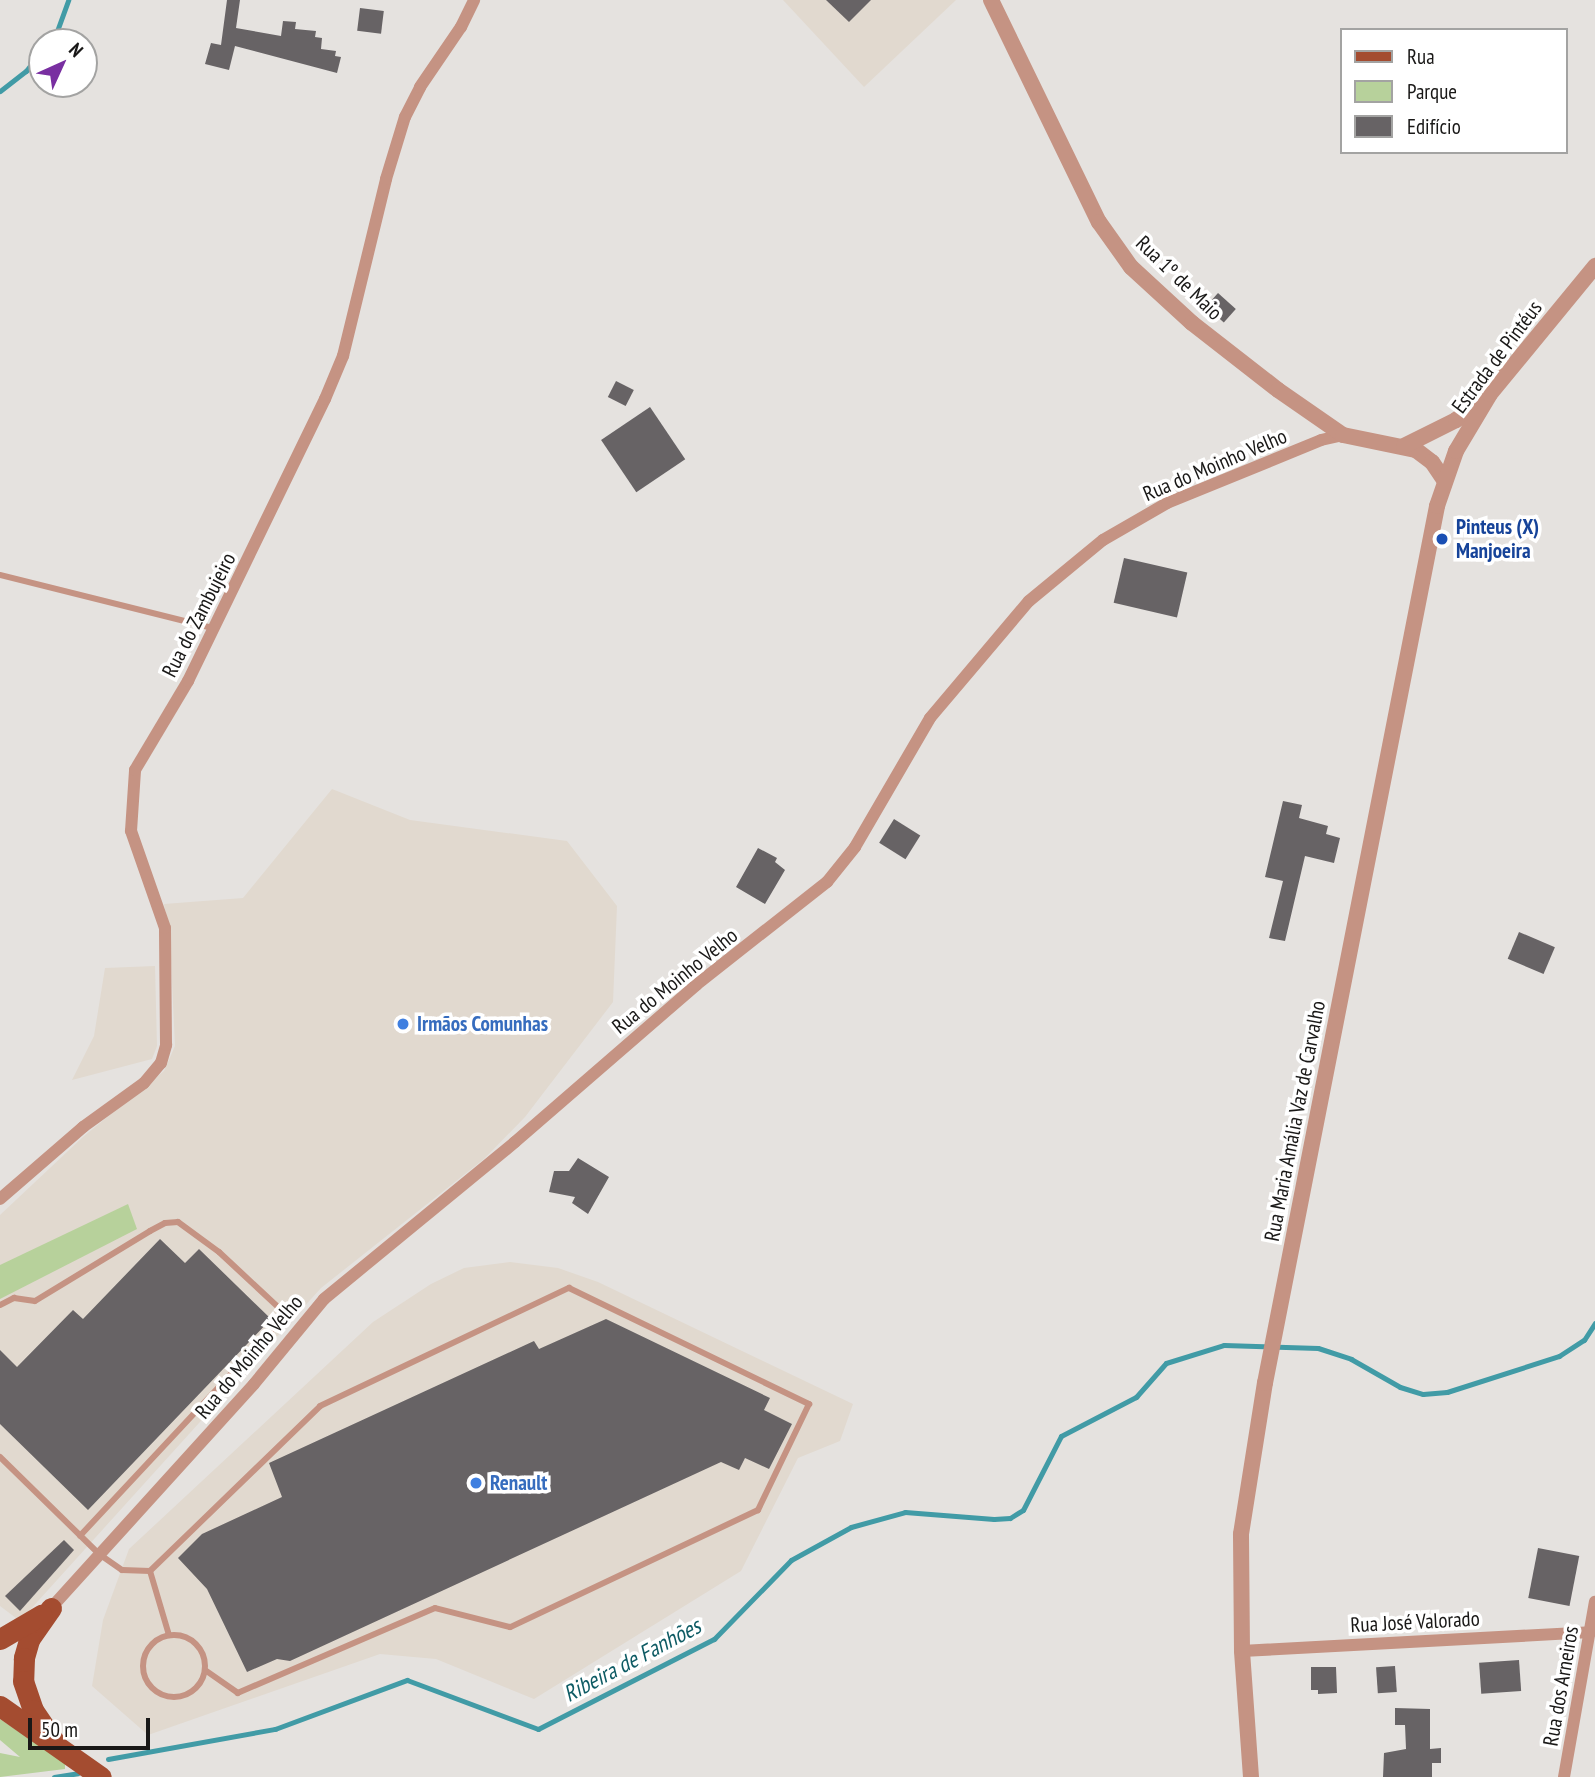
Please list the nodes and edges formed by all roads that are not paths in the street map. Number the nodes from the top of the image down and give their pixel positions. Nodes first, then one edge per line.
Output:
1 (474, 0) edge
2 (991, 0) edge
3 (1595, 266) edge
4 (1490, 394) junction
5 (1343, 435) junction
6 (1404, 446) junction
7 (1444, 480) junction
8 (0, 575) edge
9 (215, 628) junction
10 (0, 1199) edge
11 (0, 1305) edge
12 (0, 1457) edge
13 (80, 1536) junction
14 (99, 1554) junction
15 (150, 1571) junction
16 (1595, 1602) edge
17 (51, 1608) junction
18 (1590, 1632) junction
19 (169, 1634) junction
20 (3, 1641) edge
21 (1242, 1651) junction
22 (205, 1670) junction
23 (0, 1706) edge
24 (55, 1743) junction
25 (101, 1777) edge
26 (1251, 1777) edge
27 (1564, 1777) edge

1 - 9 street, Rua do Zambujeiro
2 - 5 street, Rua 1º de Maio
3 - 4 street, Estrada de Pintéus
4 - 6 street
4 - 7 street, Estrada de Pintéus
5 - 6 street, Rua 1º de Maio
5 - 14 street, Rua do Moinho Velho
6 - 7 street, Rua 1º de Maio
7 - 21 street, Rua Maria Amália Vaz de Carvalho
8 - 9 lane
9 - 10 street, Rua do Zambujeiro
11 - 13 lane
12 - 13 lane
13 - 14 lane
14 - 15 lane
14 - 17 street, Rua do Moinho Velho
15 - 19 lane
15 - 22 lane
16 - 18 street, Rua dos Arneiros
17 - 20 main road
17 - 24 main road
18 - 21 street, Rua José Valorado
18 - 27 street, Rua dos Arneiros
19 - 22 lane
19 - 22 lane
21 - 26 street, Rua Maria Amália Vaz de Carvalho
23 - 24 main road
24 - 25 main road

